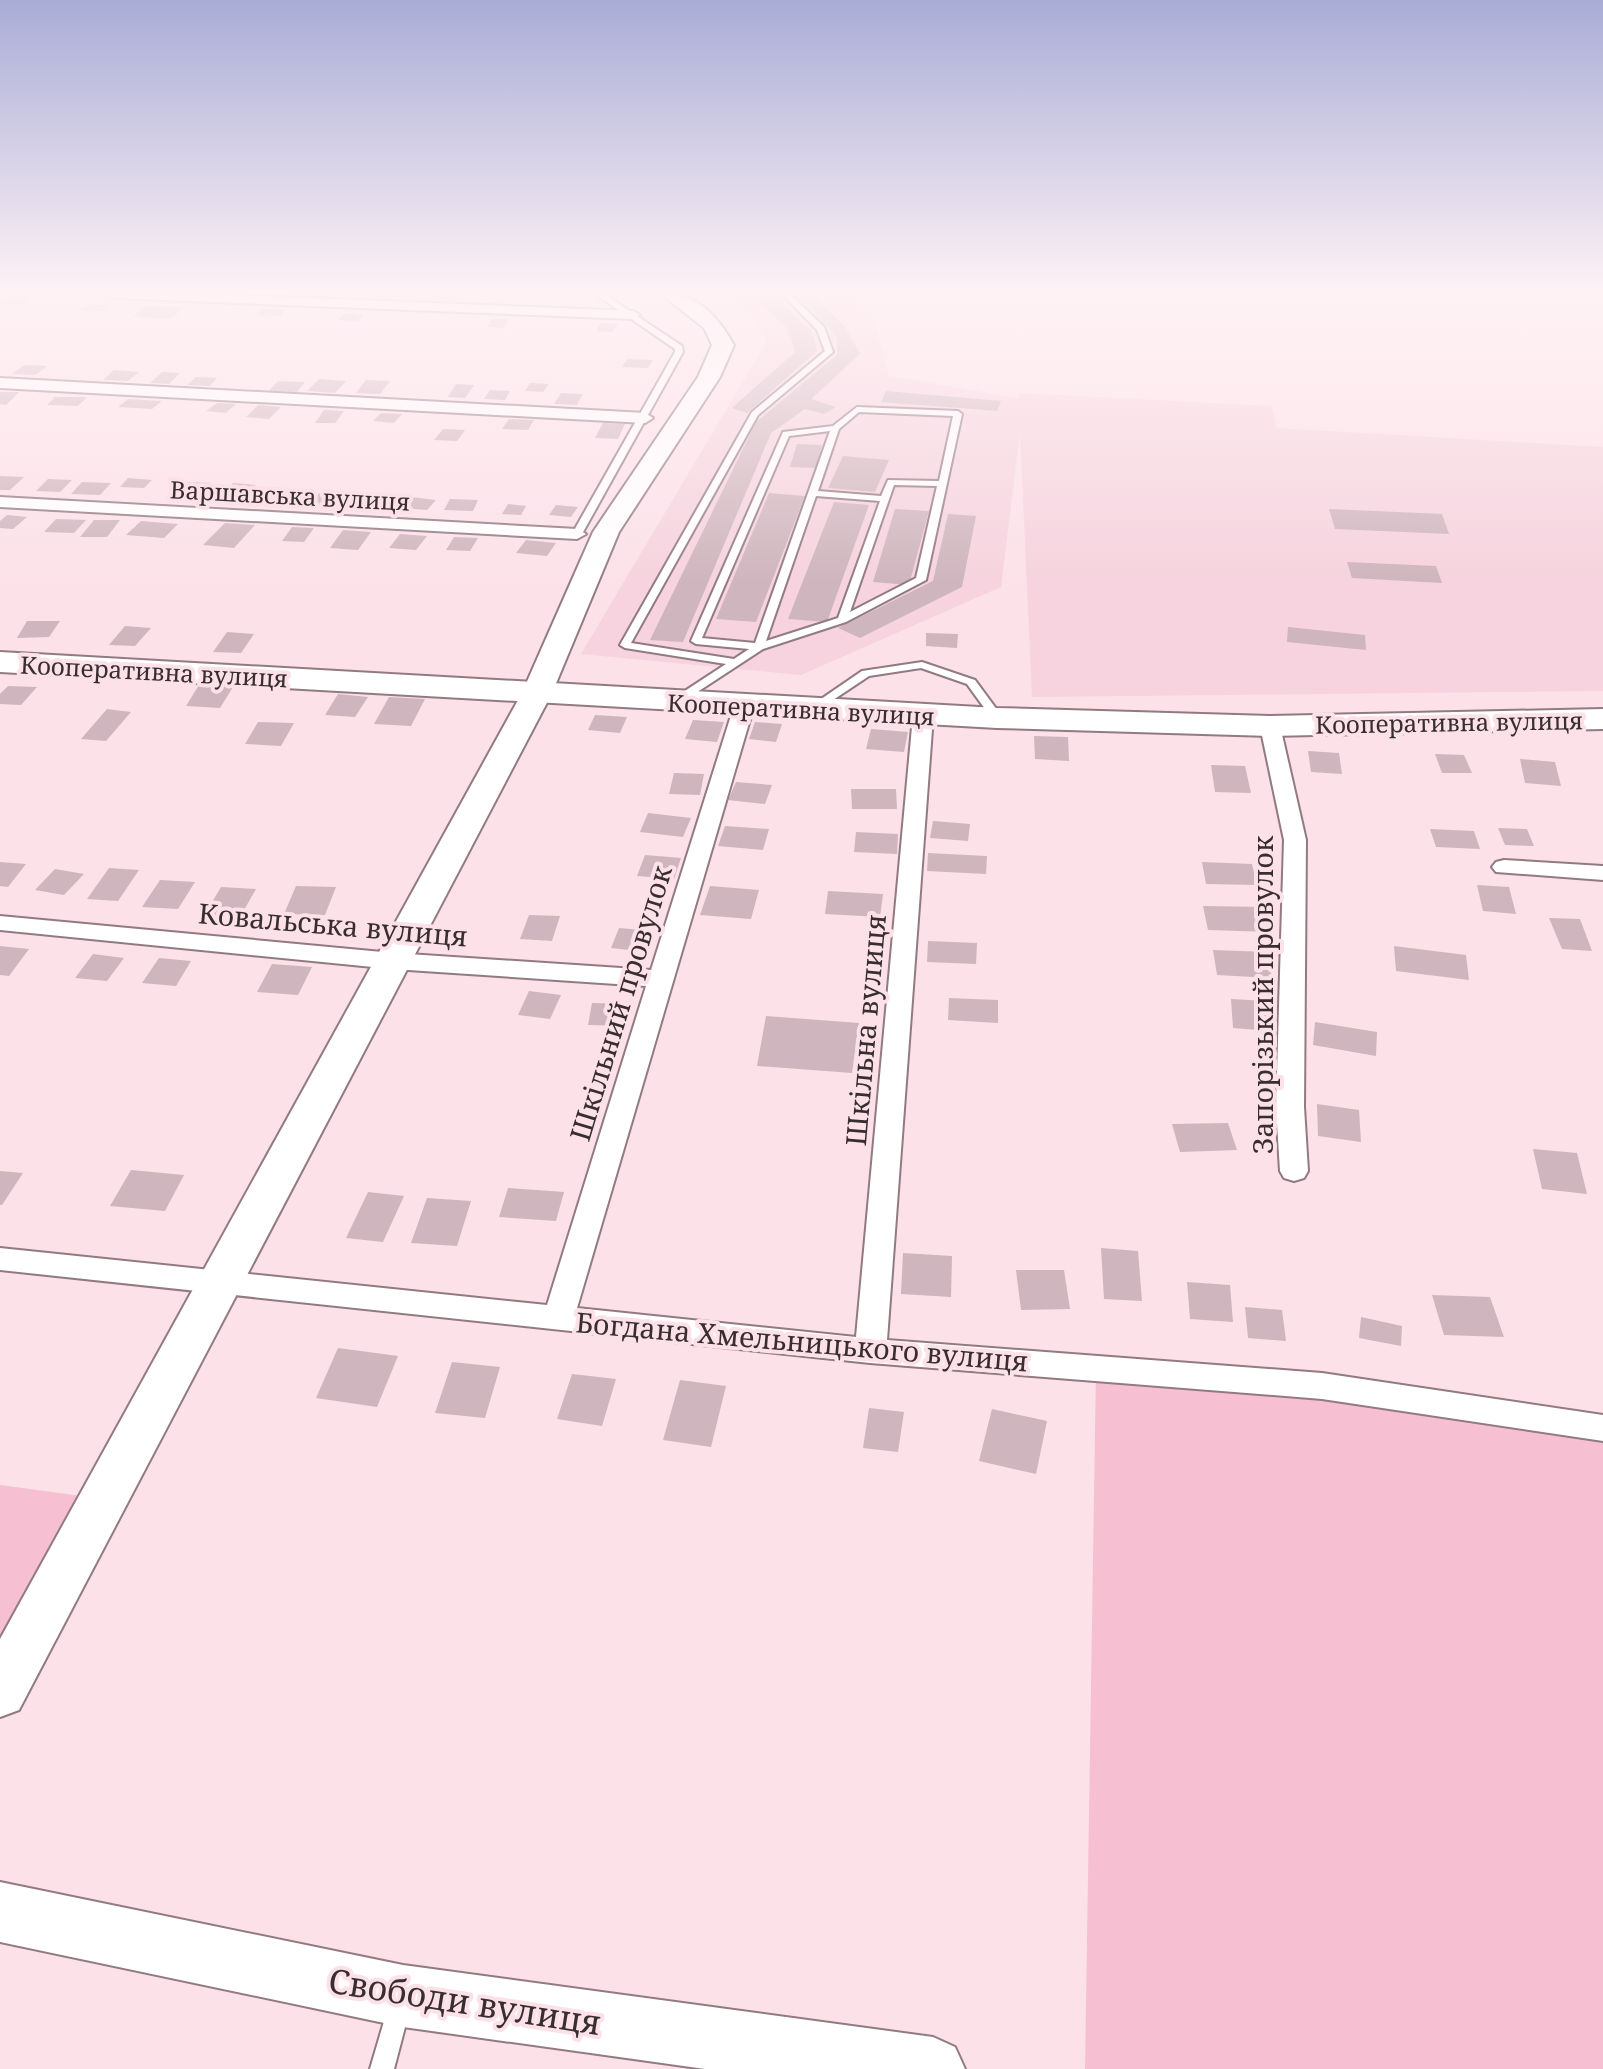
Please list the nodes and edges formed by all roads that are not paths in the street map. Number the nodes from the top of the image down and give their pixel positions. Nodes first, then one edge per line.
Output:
1 (139, 391) edge
2 (658, 391) edge
3 (700, 391) edge
4 (783, 391) edge
5 (645, 418) junction
6 (835, 428) junction
7 (943, 484) junction
8 (813, 493) junction
9 (885, 499) junction
10 (0, 502) edge
11 (577, 534) joint
12 (842, 620) junction
13 (759, 647) junction
14 (0, 662) edge
15 (736, 662) junction
16 (537, 693) junction
17 (675, 702) junction
18 (744, 706) junction
19 (811, 709) junction
20 (923, 716) junction
21 (997, 718) junction
22 (1603, 719) edge
23 (1270, 726) junction
24 (1504, 867) dead end
25 (1603, 873) edge
26 (0, 923) edge
27 (393, 961) junction
28 (661, 979) junction
29 (1294, 1171) dead end
30 (0, 1259) edge
31 (220, 1283) junction
32 (558, 1319) junction
33 (870, 1351) junction
34 (1603, 1428) edge
35 (0, 1692) edge
36 (0, 1912) edge
37 (403, 1996) junction
38 (382, 2069) edge
39 (933, 2069) edge

1 - 5 street
2 - 5 lane
3 - 16 street
4 - 15 lane
5 - 11 lane
6 - 7 lane
6 - 8 lane
6 - 13 lane
7 - 9 lane
7 - 12 lane
8 - 9 lane
8 - 13 lane
9 - 12 lane
10 - 11 street, Варшавська вулиця
12 - 13 lane
13 - 15 lane
14 - 16 main road, Кооперативна вулиця
15 - 17 lane
16 - 17 main road, Кооперативна вулиця
16 - 27 street
17 - 18 main road, Кооперативна вулиця
18 - 19 main road, Кооперативна вулиця
18 - 28 street, Шкільний провулок
19 - 20 main road, Кооперативна вулиця
19 - 21 lane
20 - 21 main road, Кооперативна вулиця
20 - 33 street, Шкільна вулиця
21 - 23 main road, Кооперативна вулиця
22 - 23 main road, Кооперативна вулиця
23 - 29 street, Запорізький провулок
24 - 25 street
26 - 27 street, Ковальська вулиця
27 - 28 street, Ковальська вулиця
27 - 31 street
28 - 32 street, Шкільний провулок
30 - 31 street, Богдана Хмельницького вулиця
31 - 32 street, Богдана Хмельницького вулиця
31 - 35 street
32 - 33 street, Богдана Хмельницького вулиця
33 - 34 street, Богдана Хмельницького вулиця
36 - 37 street, Свободи вулиця
37 - 38 lane
37 - 39 street, Свободи вулиця

